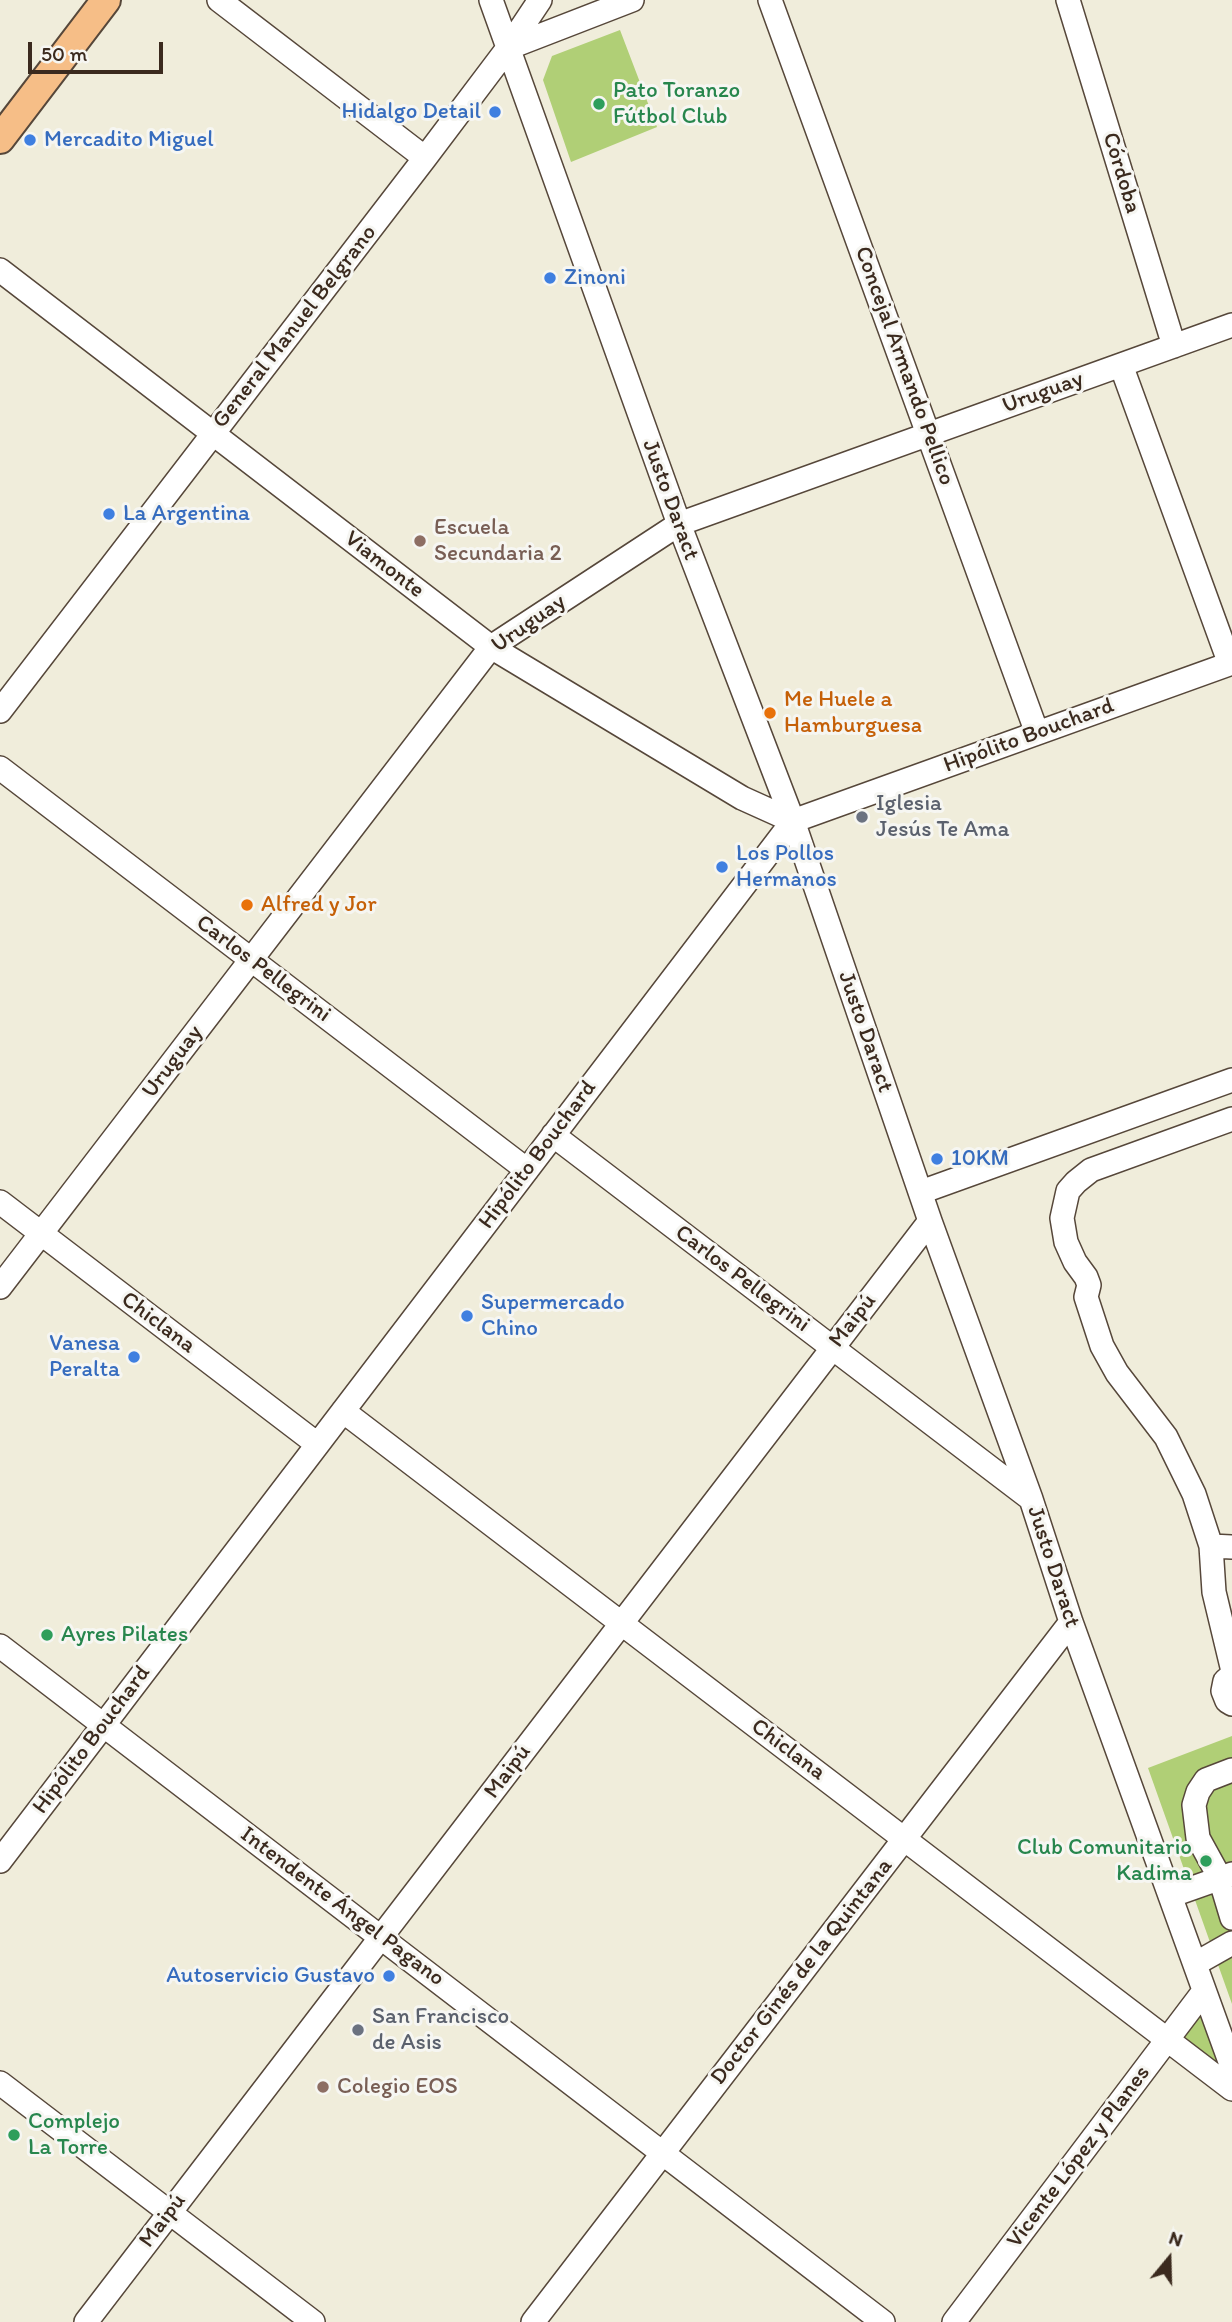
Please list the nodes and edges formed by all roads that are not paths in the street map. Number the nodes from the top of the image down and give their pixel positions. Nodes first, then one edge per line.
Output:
1 (106, 0) edge
2 (219, 0) edge
3 (491, 0) edge
4 (540, 0) edge
5 (632, 0) edge
6 (770, 0) edge
7 (1068, 0) edge
8 (508, 48) junction
9 (0, 139) edge
10 (425, 158) junction
11 (0, 270) edge
12 (1232, 325) edge
13 (1174, 346) junction
14 (1121, 365) junction
15 (213, 433) junction
16 (928, 435) junction
17 (679, 524) junction
18 (491, 647) junction
19 (1231, 663) edge
20 (0, 710) edge
21 (1037, 733) junction
22 (0, 768) edge
23 (793, 821) junction
24 (251, 960) junction
25 (1232, 1080) edge
26 (1232, 1119) edge
27 (553, 1135) junction
28 (527, 1170) junction
29 (920, 1192) junction
30 (0, 1202) edge
31 (930, 1221) junction
32 (41, 1234) junction
33 (0, 1287) edge
34 (832, 1348) junction
35 (343, 1411) junction
36 (317, 1444) junction
37 (1031, 1499) junction
38 (1222, 1547) edge
39 (1071, 1622) junction
40 (621, 1623) junction
41 (0, 1646) edge
42 (1232, 1667) edge
43 (1232, 1675) edge
44 (1232, 1704) edge
45 (103, 1726) junction
46 (1232, 1770) edge
47 (904, 1839) junction
48 (0, 1861) edge
49 (1226, 1876) edge
50 (1170, 1896) junction
51 (1232, 1919) edge
52 (382, 1937) junction
53 (1232, 1943) edge
54 (1195, 1964) junction
55 (1204, 1991) junction
56 (1167, 2040) junction
57 (1232, 2067) edge
58 (0, 2083) edge
59 (1232, 2089) edge
60 (663, 2153) junction
61 (170, 2213) junction
62 (86, 2322) edge
63 (313, 2322) edge
64 (533, 2322) edge
65 (883, 2322) edge
66 (954, 2322) edge

1 - 9 main road
2 - 10 street
3 - 8 street, Justo Daract
4 - 8 street, General Manuel Belgrano
5 - 8 street
6 - 16 street, Concejal Armando Pellico
7 - 13 street, Córdoba
8 - 10 street, General Manuel Belgrano
8 - 17 street, Justo Daract
10 - 15 street, General Manuel Belgrano
11 - 15 street, Viamonte
12 - 13 street, Uruguay
13 - 14 street, Uruguay
14 - 16 street, Uruguay
14 - 19 street
15 - 18 street, Viamonte
15 - 20 street, General Manuel Belgrano
16 - 17 street, Uruguay
16 - 21 street, Concejal Armando Pellico
17 - 18 street, Uruguay
17 - 23 street, Justo Daract
18 - 23 street, Viamonte
18 - 24 street, Uruguay
19 - 21 street, Hipólito Bouchard
21 - 23 street, Hipólito Bouchard
22 - 24 street, Carlos Pellegrini
23 - 27 street, Hipólito Bouchard
23 - 29 street, Justo Daract
24 - 28 street, Carlos Pellegrini
24 - 32 street, Uruguay
25 - 29 street
26 - 38 street
27 - 28 street, Hipólito Bouchard
27 - 34 street, Carlos Pellegrini
28 - 35 street, Hipólito Bouchard
29 - 31 street, Justo Daract
30 - 32 street, Chiclana
31 - 34 street, Maipú
31 - 37 street, Justo Daract
32 - 33 street, Uruguay
32 - 36 street, Chiclana
34 - 37 street, Carlos Pellegrini
34 - 40 street, Maipú
35 - 36 street, Hipólito Bouchard
35 - 40 street, Chiclana
36 - 45 street, Hipólito Bouchard
37 - 39 street, Justo Daract
38 - 42 street
39 - 47 street, Doctor Ginés de la Quintana
39 - 50 street, Justo Daract
40 - 47 street, Chiclana
40 - 52 street, Maipú
41 - 45 street, Intendente Ángel Pagano
43 - 44 street
45 - 48 street, Hipólito Bouchard
45 - 52 street, Intendente Ángel Pagano
46 - 49 street
47 - 56 street, Chiclana
47 - 60 street, Doctor Ginés de la Quintana
49 - 50 street
49 - 51 street
50 - 54 street, Justo Daract
52 - 60 street, Intendente Ángel Pagano
52 - 61 street, Maipú
53 - 54 street
54 - 55 street, Justo Daract
55 - 56 street, Vicente López y Planes
55 - 57 street, Justo Daract
56 - 59 street, Chiclana
56 - 66 street, Vicente López y Planes
58 - 61 street
60 - 64 street, Doctor Ginés de la Quintana
60 - 65 street, Intendente Ángel Pagano
61 - 62 street, Maipú
61 - 63 street

